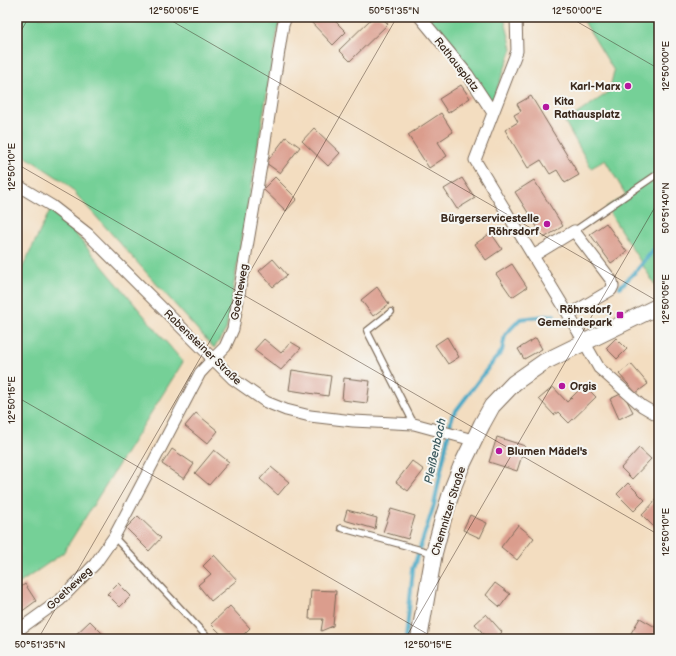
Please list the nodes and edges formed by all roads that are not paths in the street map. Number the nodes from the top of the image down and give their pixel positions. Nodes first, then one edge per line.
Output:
1 (286, 17) edge
2 (420, 17) edge
3 (516, 17) edge
4 (493, 113) junction
5 (659, 173) edge
6 (17, 185) edge
7 (574, 231) junction
8 (533, 256) junction
9 (659, 306) edge
10 (391, 312) dead end
11 (569, 315) junction
12 (585, 343) junction
13 (213, 359) junction
14 (659, 416) edge
15 (414, 424) junction
16 (466, 438) junction
17 (341, 528) dead end
18 (114, 537) junction
19 (430, 552) junction
20 (17, 632) edge
21 (209, 639) edge
22 (419, 639) edge

1 - 13 street, Goetheweg
2 - 4 street, Rathausplatz
3 - 4 street
4 - 8 street
5 - 7 lane
6 - 13 street, Rabensteiner Straße
7 - 8 street
7 - 11 street
8 - 11 street
9 - 12 street, Chemnitzer Straße
10 - 15 lane
11 - 12 street
12 - 14 street
12 - 16 street, Chemnitzer Straße
13 - 15 street, Rabensteiner Straße
13 - 18 street, Goetheweg
15 - 16 street, Rabensteiner Straße
16 - 19 street, Chemnitzer Straße
17 - 19 lane
18 - 20 street, Goetheweg
18 - 21 lane
19 - 22 street, Chemnitzer Straße

